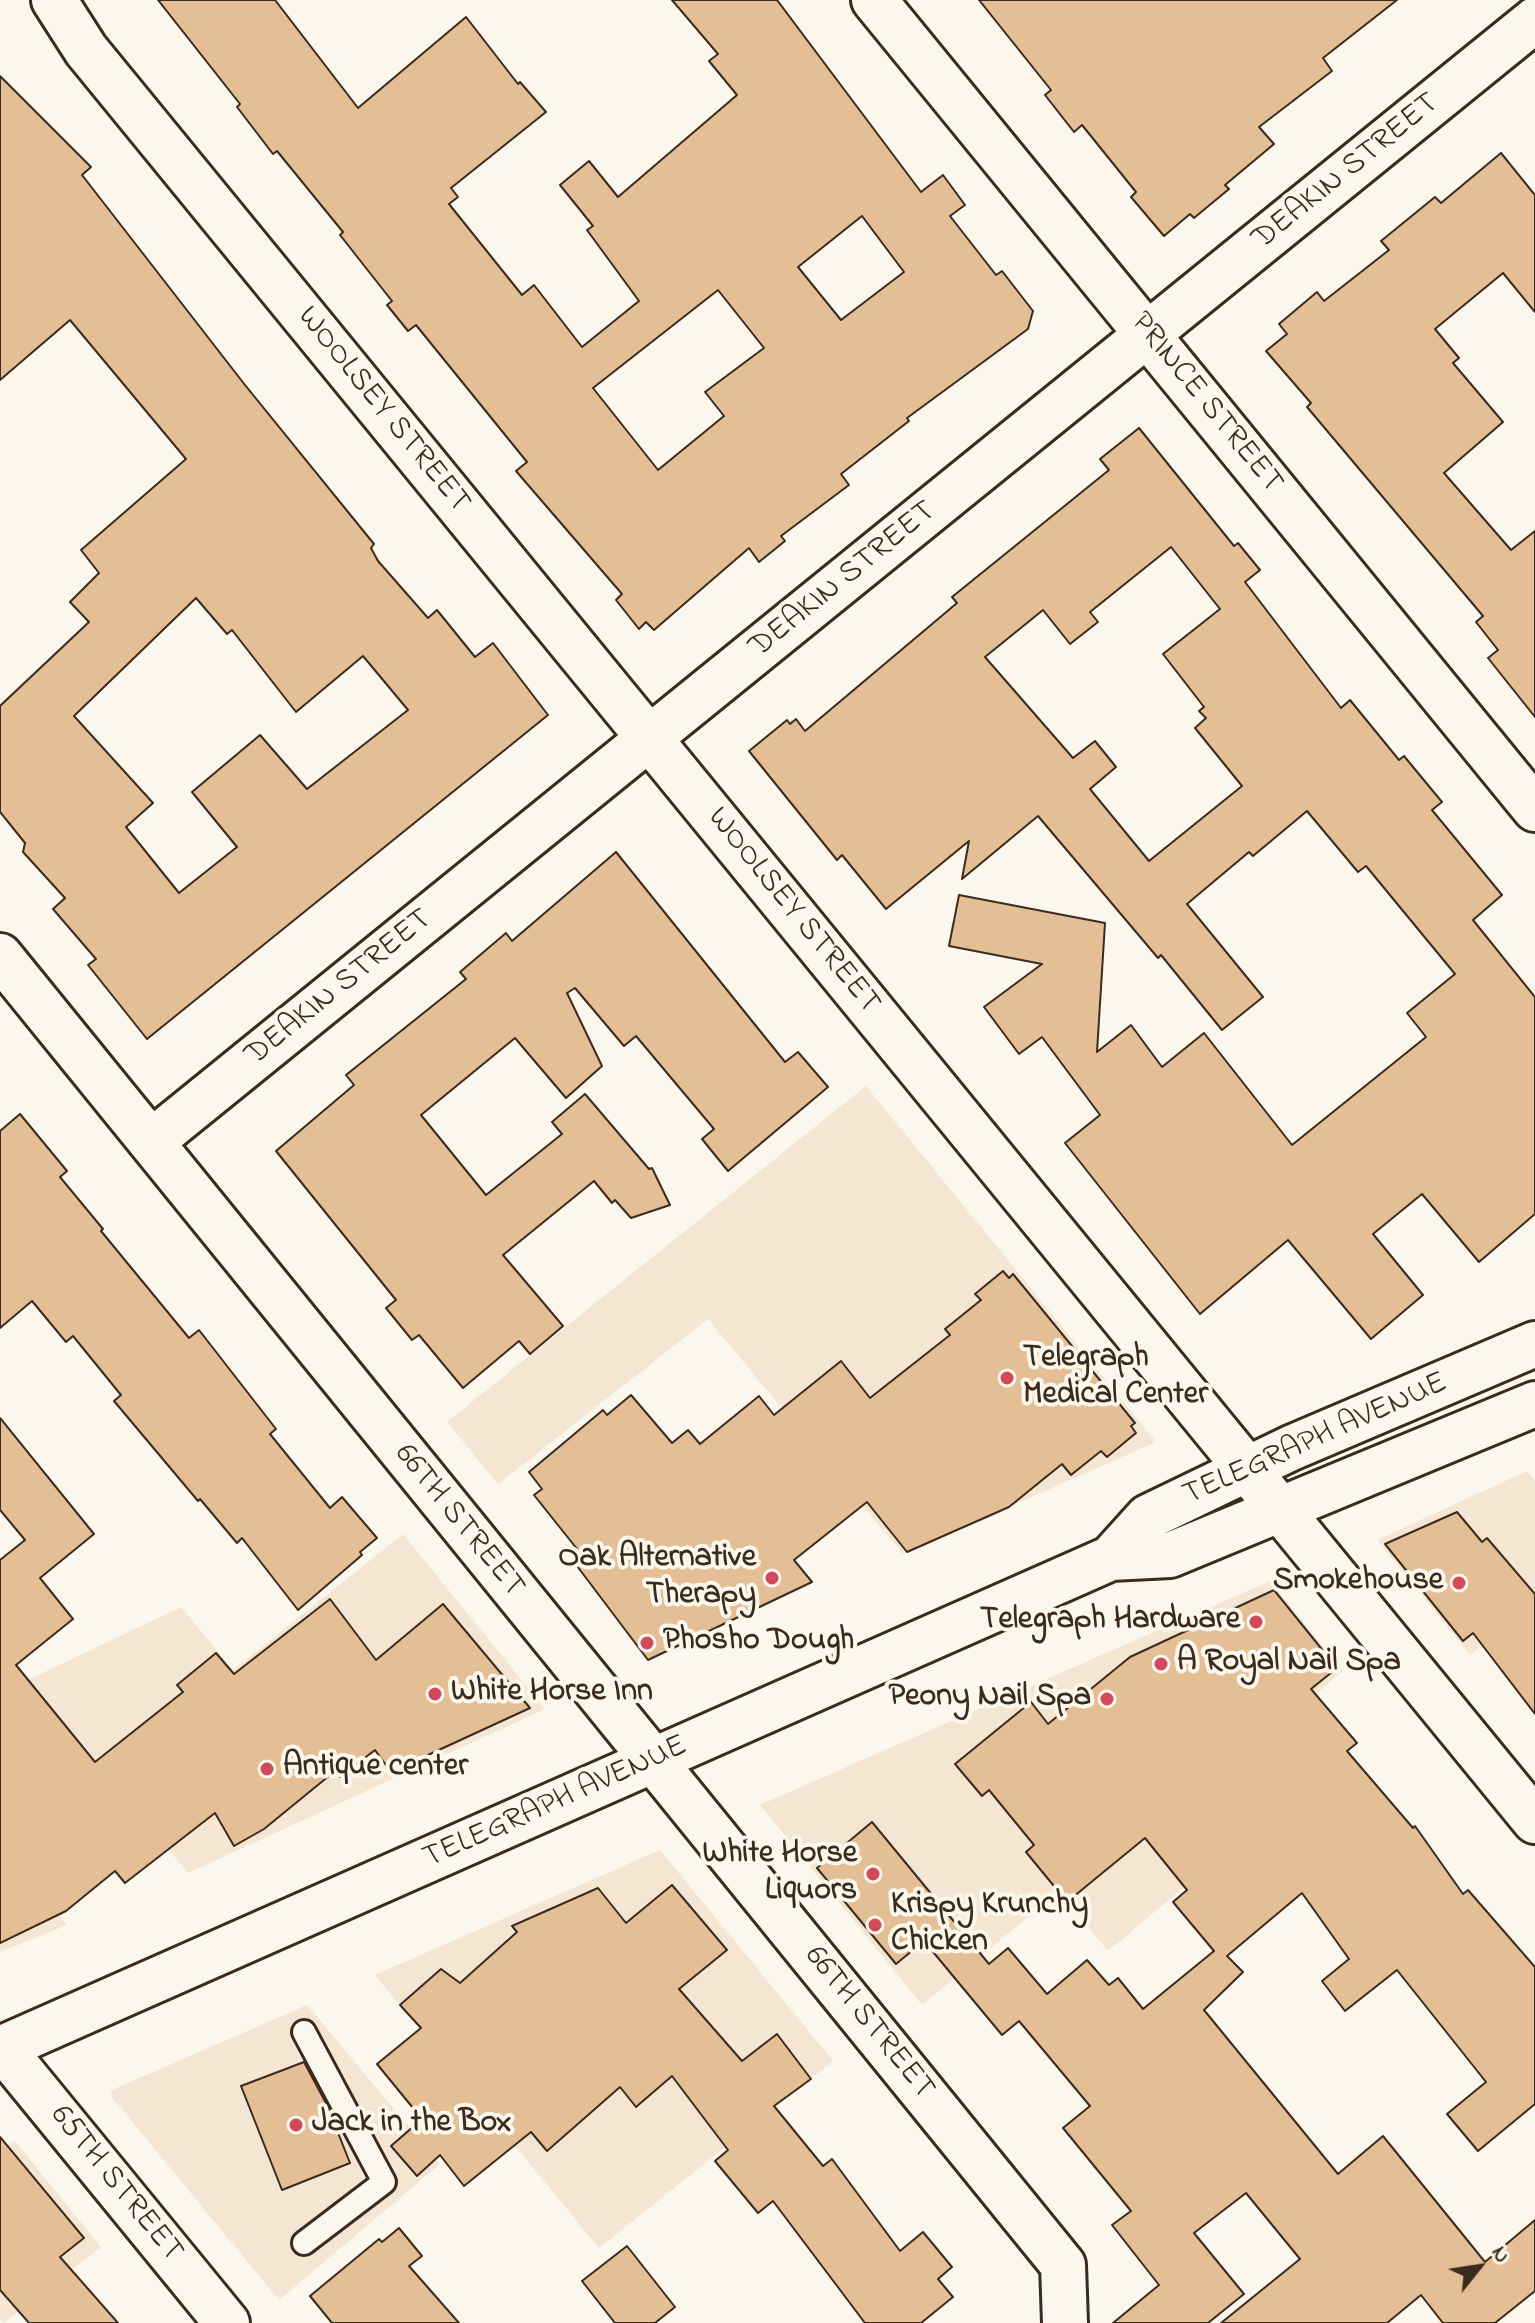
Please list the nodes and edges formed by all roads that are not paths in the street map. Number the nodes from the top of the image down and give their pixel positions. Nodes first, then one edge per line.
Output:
1 (54, 0) edge
2 (874, 0) edge
3 (1535, 20) edge
4 (1148, 335) junction
5 (650, 738) junction
6 (1528, 786) edge
7 (0, 956) edge
8 (151, 1142) junction
9 (1535, 1344) edge
10 (1535, 1404) edge
11 (1249, 1469) junction
12 (1282, 1510) junction
13 (1111, 1558) junction
14 (654, 1761) junction
15 (1535, 1821) edge
16 (304, 2032) dead end
17 (1, 2048) edge
18 (304, 2243) dead end
19 (227, 2323) edge
20 (1065, 2323) edge

1 - 5 street, WOOLSEY STREET
2 - 4 street, PRINCE STREET
3 - 4 street, DEAKIN STREET
4 - 5 street, DEAKIN STREET
4 - 6 street, PRINCE STREET
5 - 8 street, DEAKIN STREET
5 - 11 street, WOOLSEY STREET
7 - 8 street, 66TH STREET
8 - 14 street, 66TH STREET
9 - 11 street, TELEGRAPH AVENUE
10 - 12 street, TELEGRAPH AVENUE
11 - 12 street, WOOLSEY STREET
11 - 13 street, TELEGRAPH AVENUE
12 - 13 street, TELEGRAPH AVENUE
12 - 15 street, WOOLSEY STREET
13 - 14 street, TELEGRAPH AVENUE
14 - 17 street, TELEGRAPH AVENUE
14 - 20 street, 66TH STREET
16 - 18 lane
17 - 19 street, 65TH STREET

